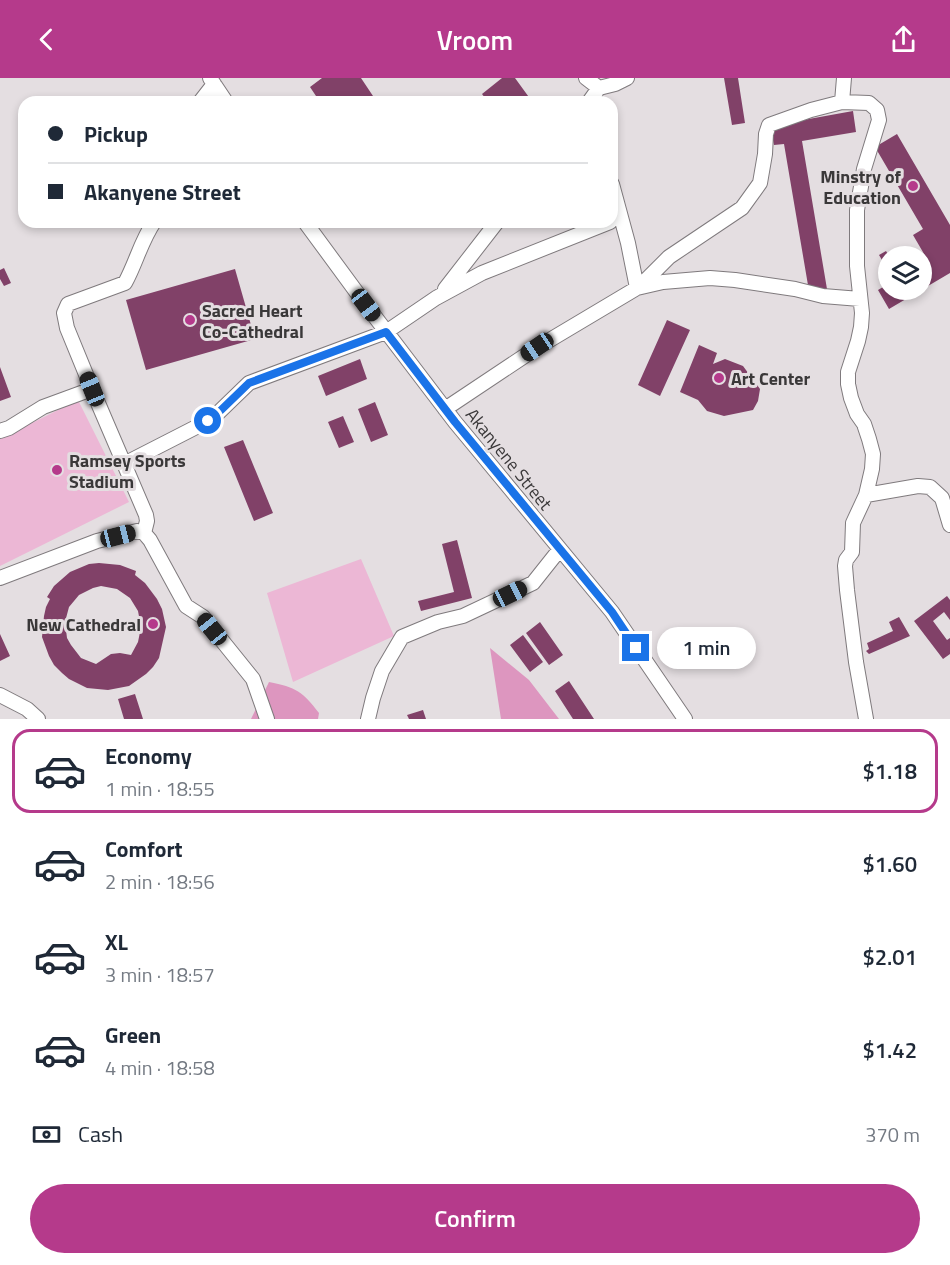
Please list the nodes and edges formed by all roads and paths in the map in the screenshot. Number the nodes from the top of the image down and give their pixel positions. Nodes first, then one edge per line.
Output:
1 (586, 78) edge
2 (627, 78) edge
3 (844, 78) edge
4 (212, 81) edge
5 (600, 95) edge
6 (203, 96) edge
7 (222, 96) edge
8 (842, 102) junction
9 (150, 228) edge
10 (309, 228) edge
11 (492, 228) edge
12 (594, 228) edge
13 (617, 228) edge
14 (637, 288) junction
15 (442, 294) junction
16 (860, 299) junction
17 (386, 332) junction
18 (92, 389) junction
19 (446, 409) junction
20 (0, 431) edge
21 (124, 464) junction
22 (866, 495) junction
23 (950, 525) edge
24 (144, 533) junction
25 (560, 549) junction
26 (0, 578) edge
27 (0, 695) edge
28 (38, 719) edge
29 (267, 719) edge
30 (368, 719) edge
31 (685, 719) edge
32 (866, 719) edge

1 - 5 street
2 - 5 street
3 - 8 street
4 - 6 street
4 - 7 street
8 - 14 street
8 - 16 street
9 - 18 street
10 - 17 street, Akanyene Street
11 - 15 street
12 - 15 street
13 - 14 street
14 - 16 street
14 - 19 street
15 - 17 street
16 - 22 street
17 - 19 street, Akanyene Street
17 - 21 street
18 - 20 street
18 - 21 street
19 - 25 street, Akanyene Street
21 - 24 street
22 - 23 street
22 - 32 street
24 - 26 street
24 - 29 street
25 - 30 street
25 - 31 street, Akanyene Street
27 - 28 street

